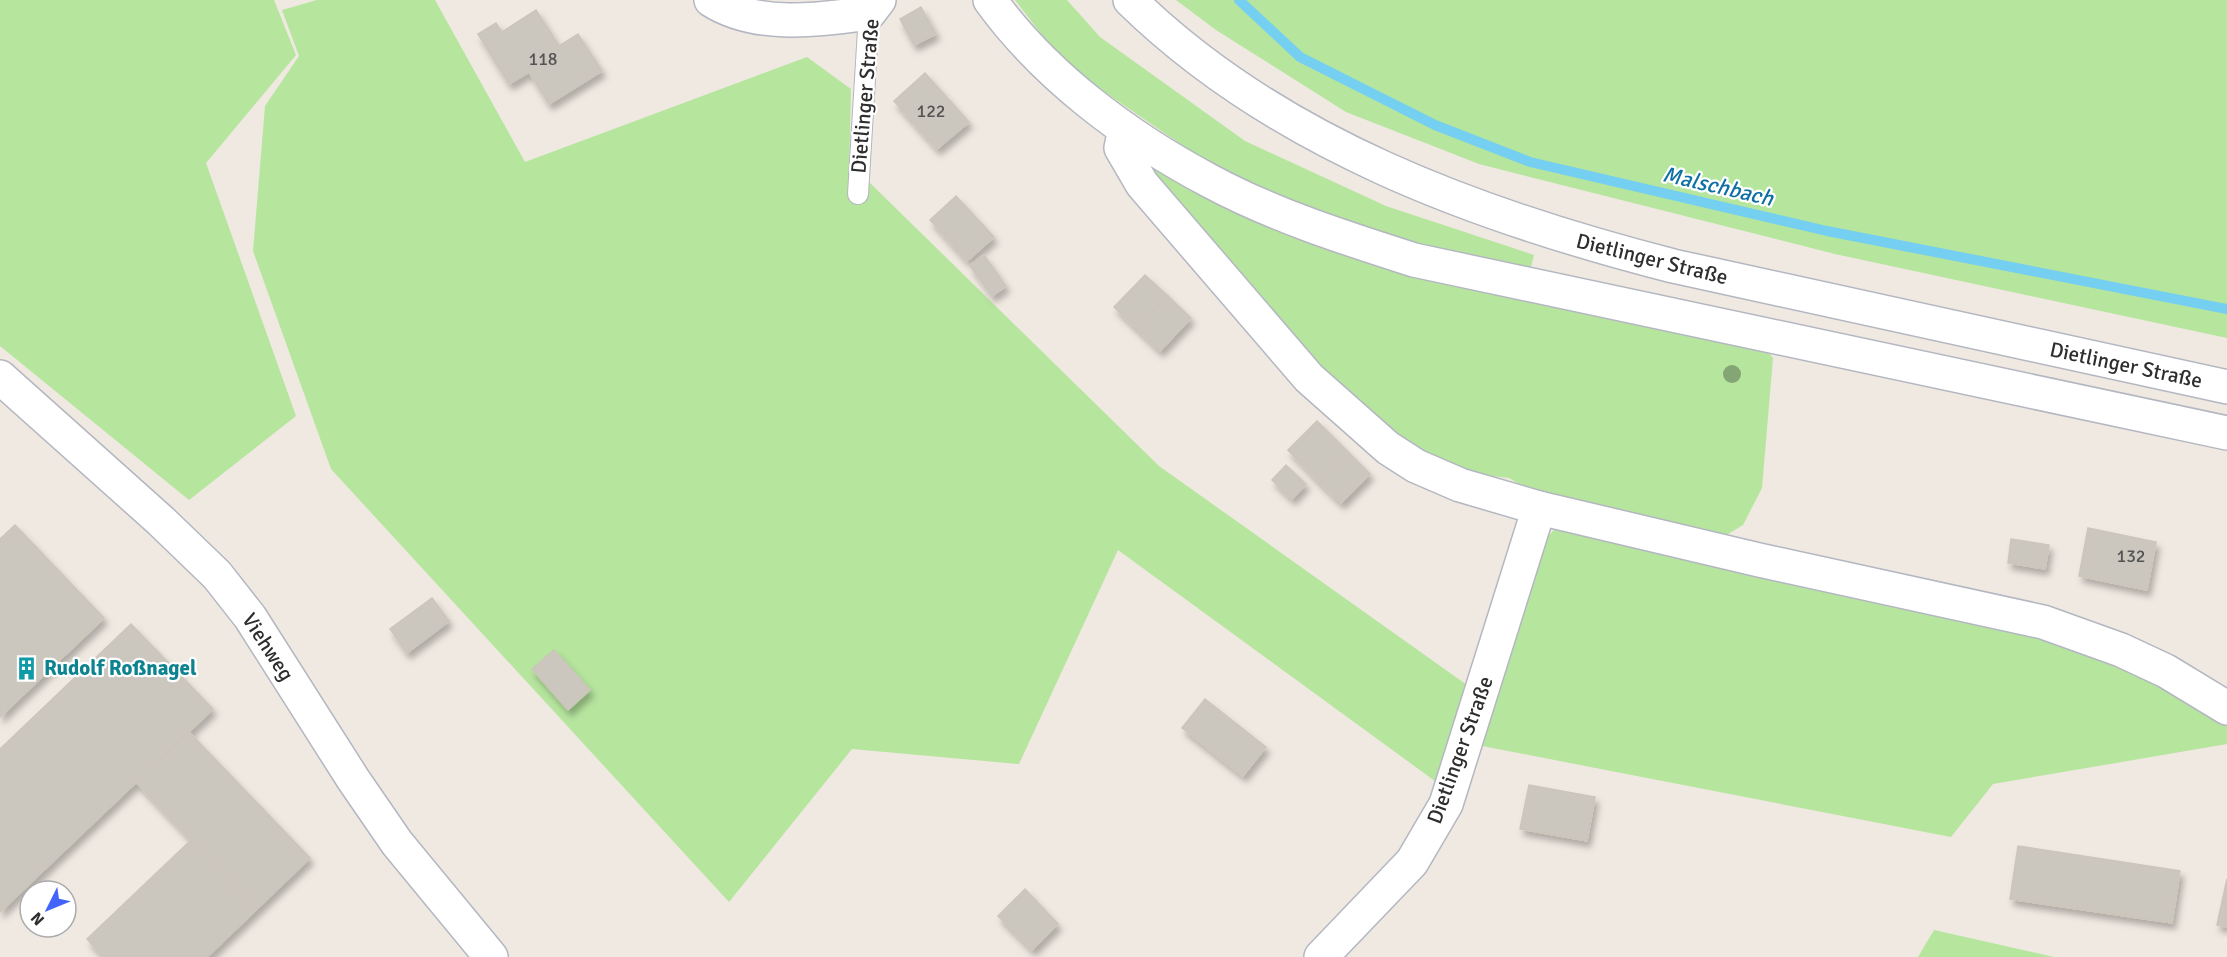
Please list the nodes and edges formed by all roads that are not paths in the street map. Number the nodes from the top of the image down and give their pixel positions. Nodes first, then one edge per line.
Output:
1 (711, 0) edge
2 (990, 0) edge
3 (1130, 0) edge
4 (874, 6) edge
5 (1125, 129) junction
6 (858, 194) dead end
7 (0, 377) edge
8 (2227, 387) edge
9 (2227, 433) edge
10 (1539, 508) junction
11 (2227, 708) edge
12 (491, 957) edge
13 (1321, 957) edge

1 - 4 street
2 - 5 street
3 - 8 street, Dietlinger Straße
4 - 6 lane, Dietlinger Straße
5 - 9 street
5 - 10 street
7 - 12 street, Viehweg
10 - 11 street
10 - 13 street, Dietlinger Straße

